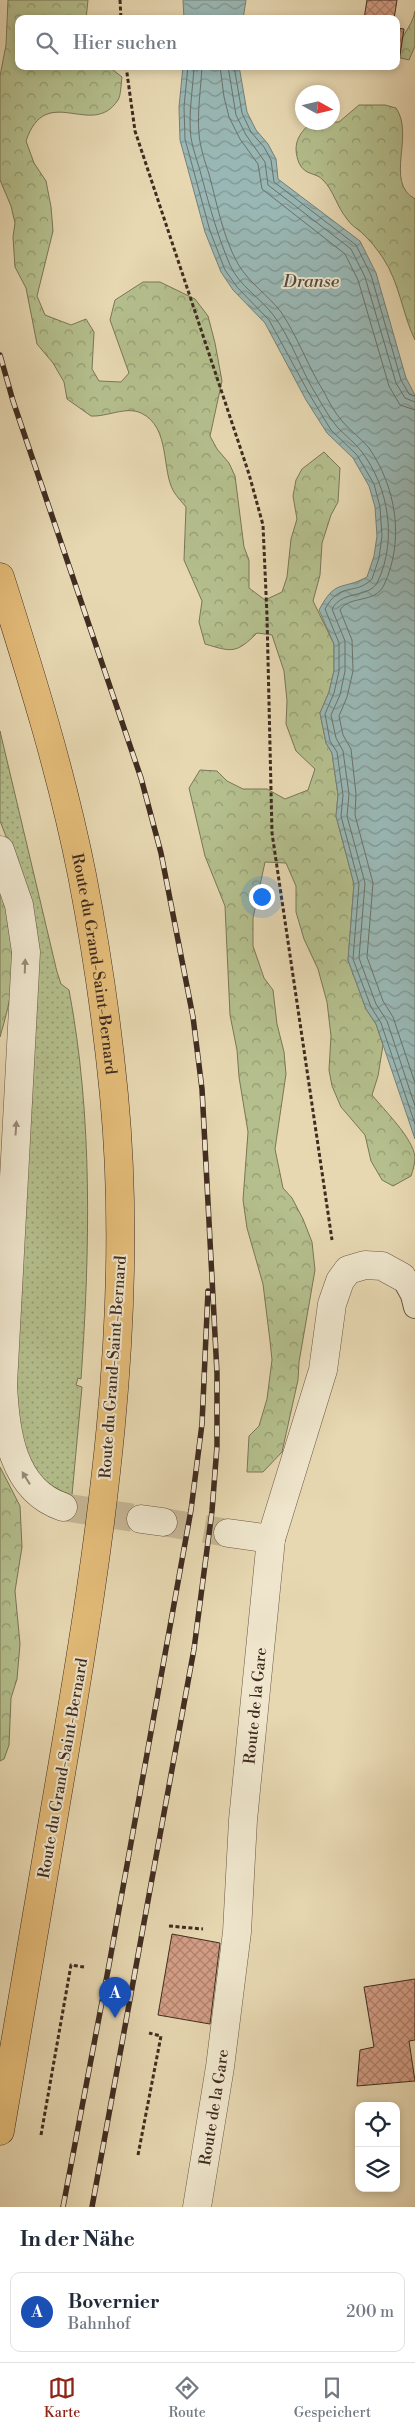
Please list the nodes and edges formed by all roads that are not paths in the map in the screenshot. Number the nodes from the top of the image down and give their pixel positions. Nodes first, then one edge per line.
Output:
1 (0, 577) edge
2 (0, 850) edge
3 (402, 1277) joint
4 (415, 1307) edge
5 (64, 1507) tunnel mouth
6 (228, 1533) tunnel mouth
7 (271, 1539) junction
8 (0, 2131) edge
9 (196, 2207) edge

1 - 8 main road, Route du Grand-Saint-Bernard
5 -> 2 street
3 - 4 lane
3 - 7 street, Route de la Gare
6 - 7 street
7 - 9 street, Route de la Gare

